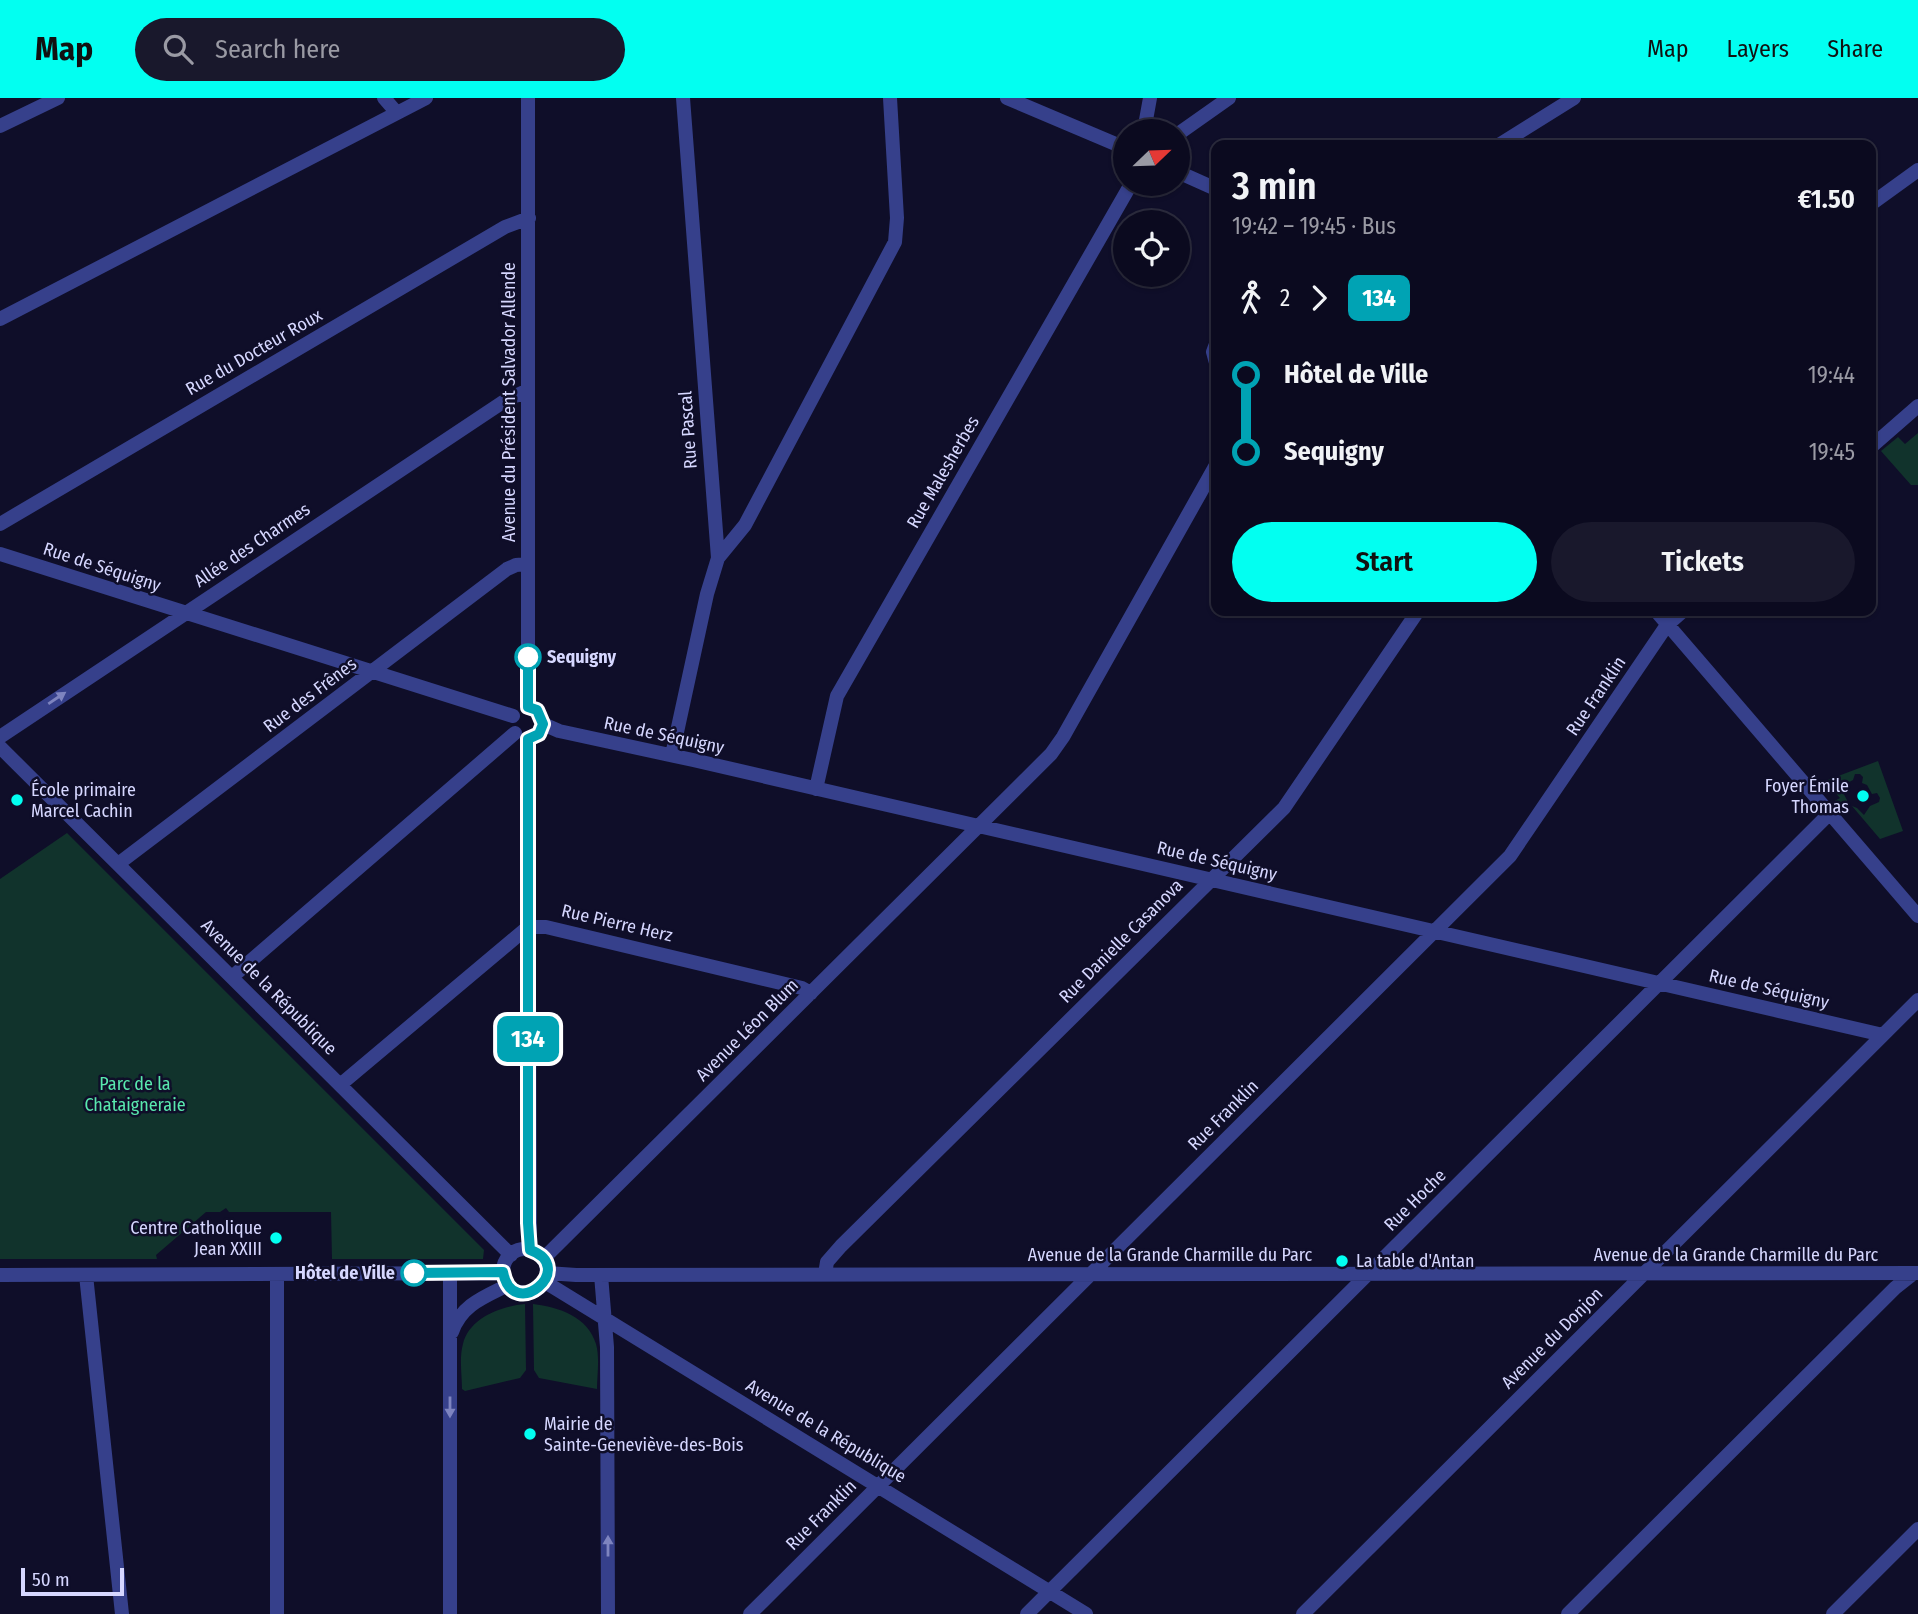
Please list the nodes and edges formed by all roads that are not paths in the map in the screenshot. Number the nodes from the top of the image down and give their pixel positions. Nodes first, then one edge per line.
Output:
1 (58, 98) edge
2 (384, 98) edge
3 (426, 98) edge
4 (528, 98) edge
5 (683, 98) edge
6 (890, 98) edge
7 (1007, 98) edge
8 (1150, 98) edge
9 (1229, 98) edge
10 (1574, 98) edge
11 (397, 113) junction
12 (1146, 119) edge
13 (0, 126) edge
14 (1190, 126) edge
15 (1507, 140) edge
16 (1113, 143) edge
17 (1918, 170) edge
18 (1190, 177) edge
19 (1211, 187) edge
20 (1124, 196) edge
21 (1876, 200) edge
22 (529, 219) junction
23 (0, 319) edge
24 (528, 390) junction
25 (1918, 406) edge
26 (1876, 443) edge
27 (1211, 474) edge
28 (0, 524) edge
29 (0, 554) edge
30 (718, 558) junction
31 (528, 564) junction
32 (184, 613) junction
33 (1415, 616) edge
34 (1660, 616) edge
35 (1677, 616) edge
36 (1667, 625) junction
37 (371, 673) junction
38 (528, 707) junction
39 (513, 716) junction
40 (543, 724) junction
41 (522, 736) junction
42 (0, 737) edge
43 (0, 747) edge
44 (672, 755) junction
45 (816, 789) junction
46 (1830, 813) junction
47 (978, 827) junction
48 (118, 864) junction
49 (1211, 879) junction
50 (1918, 916) edge
51 (528, 927) junction
52 (1435, 931) junction
53 (232, 977) junction
54 (1659, 983) junction
55 (811, 993) junction
56 (1918, 1000) edge
57 (1883, 1035) junction
58 (340, 1085) junction
59 (530, 1250) junction
60 (511, 1255) junction
61 (545, 1271) junction
62 (1917, 1272) edge
63 (450, 1273) junction
64 (276, 1274) junction
65 (825, 1274) junction
66 (1091, 1274) junction
67 (1644, 1274) junction
68 (0, 1275) edge
69 (86, 1275) junction
70 (601, 1275) junction
71 (1366, 1275) junction
72 (505, 1279) junction
73 (605, 1320) junction
74 (450, 1339) junction
75 (878, 1486) junction
76 (1918, 1530) edge
77 (1050, 1591) junction
78 (122, 1614) edge
79 (277, 1614) edge
80 (450, 1614) edge
81 (608, 1614) edge
82 (750, 1614) edge
83 (1027, 1614) edge
84 (1086, 1614) edge
85 (1303, 1614) edge
86 (1568, 1614) edge
87 (1833, 1614) edge

1 - 13 street
2 - 11 street
3 - 11 street
4 - 22 street, Avenue du Président Salvador Allende
5 - 30 street, Rue Pascal
6 - 30 street
7 - 16 street
8 - 12 street
9 - 14 street
10 - 15 street
11 - 23 street
17 - 21 street
18 - 19 street
20 - 45 street, Rue Malesherbes
22 - 24 street, Avenue du Président Salvador Allende
22 - 28 street, Rue du Docteur Roux
24 - 31 street, Avenue du Président Salvador Allende
24 - 32 street, Allée des Charmes
25 - 26 street
27 - 47 street, Avenue Léon Blum
29 - 32 street, Rue de Séquigny
30 - 44 street, Rue Pascal
31 - 37 street, Rue des Frênes
31 - 38 street, Avenue du Président Salvador Allende
32 - 37 street, Rue de Séquigny
42 -> 32 street, Allée des Charmes
33 - 49 street, Rue Danielle Casanova
34 - 36 street
35 - 36 street, Rue Franklin
36 - 46 street
36 - 52 street, Rue Franklin
37 - 39 street, Rue de Séquigny
37 - 48 street, Rue des Frênes
38 - 39 street
38 - 40 street
39 - 41 street
40 - 41 street
40 - 44 street, Rue de Séquigny
41 - 51 street
41 - 53 street
43 - 48 street, Avenue de la République
44 - 45 street, Rue de Séquigny
45 - 47 street, Rue de Séquigny
46 - 50 street
46 - 54 street, Rue Hoche
47 - 49 street, Rue de Séquigny
47 - 55 street, Avenue Léon Blum
48 - 53 street, Avenue de la République
49 - 52 street, Rue de Séquigny
49 - 65 street, Rue Danielle Casanova
51 - 55 street, Rue Pierre Herz
51 - 58 street
51 - 59 street
52 - 54 street, Rue de Séquigny
52 - 66 street, Rue Franklin
53 - 58 street, Avenue de la République
54 - 57 street, Rue de Séquigny
54 - 71 street, Rue Hoche
55 - 61 street, Avenue Léon Blum
56 - 57 street, Avenue du Donjon
57 - 67 street, Avenue du Donjon
58 - 60 street, Avenue de la République
59 - 60 street
59 - 61 street
60 - 72 street
61 - 70 street, Avenue de la Grande Charmille du Parc
61 - 72 street
61 - 73 street, Avenue de la République
62 - 67 street, Avenue de la Grande Charmille du Parc
62 - 86 street
63 - 64 street
63 - 72 street
63 - 74 street
64 - 69 street
64 - 79 street
65 - 66 street, Avenue de la Grande Charmille du Parc
65 - 70 street, Avenue de la Grande Charmille du Parc
66 - 71 street, Avenue de la Grande Charmille du Parc
66 - 75 street, Rue Franklin
67 - 71 street, Avenue de la Grande Charmille du Parc
67 - 85 street, Avenue du Donjon
68 - 69 street
69 - 78 street
70 - 73 street
71 - 77 street, Rue Hoche
72 - 74 street
73 - 75 street, Avenue de la République
81 -> 73 street
74 -> 80 street
75 - 77 street, Avenue de la République
75 - 82 street, Rue Franklin
76 - 87 street
77 - 83 street, Rue Hoche
77 - 84 street, Avenue de la République

